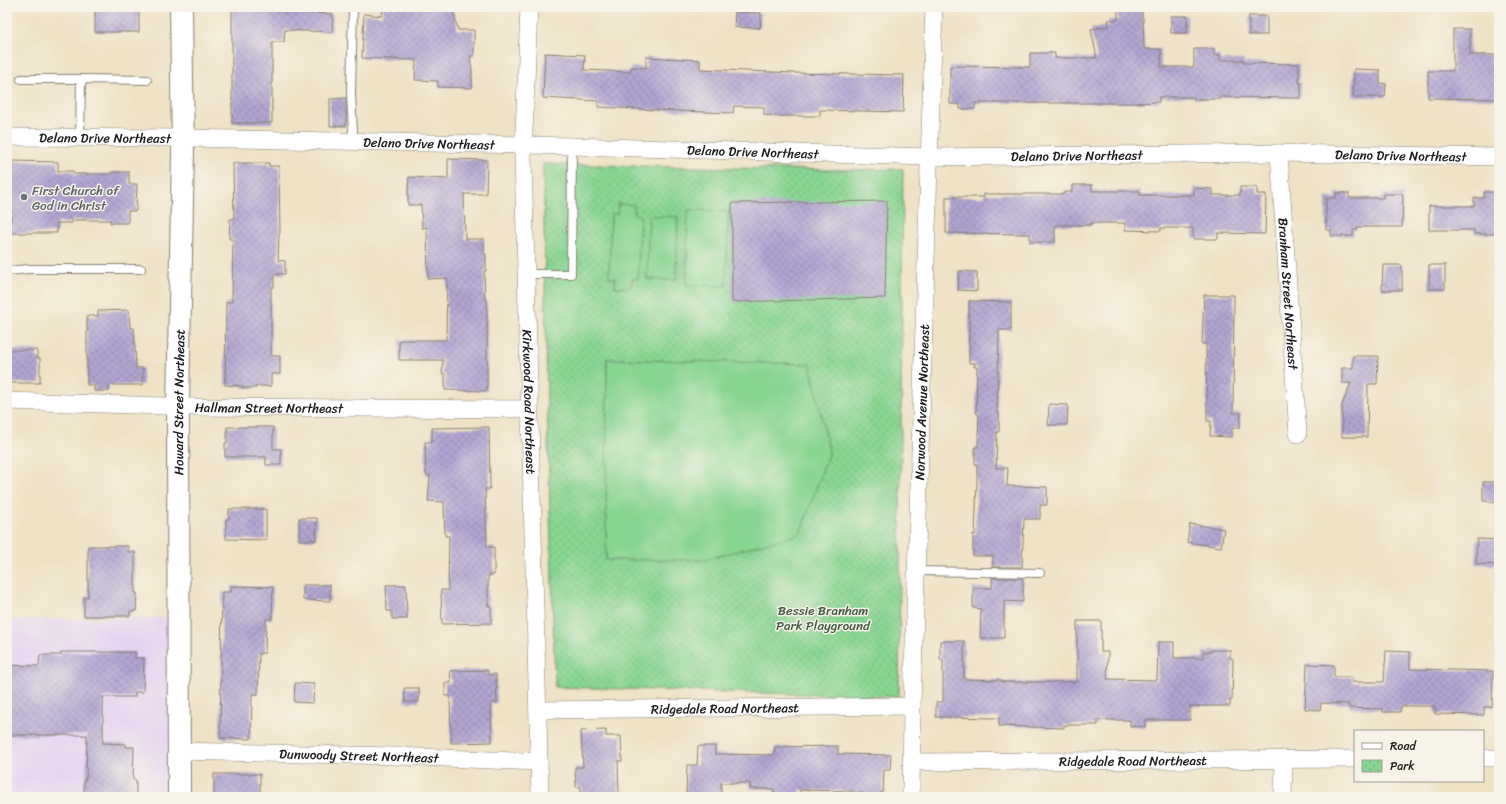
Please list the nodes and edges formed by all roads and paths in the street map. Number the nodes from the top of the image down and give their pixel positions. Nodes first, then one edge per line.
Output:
1 (181, 7) edge
2 (353, 7) edge
3 (529, 7) edge
4 (934, 7) edge
5 (22, 79) dead end
6 (81, 79) junction
7 (147, 80) dead end
8 (7, 137) edge
9 (80, 138) junction
10 (183, 138) junction
11 (351, 142) junction
12 (523, 145) junction
13 (572, 146) junction
14 (1279, 153) junction
15 (929, 157) junction
16 (1499, 157) edge
17 (141, 269) dead end
18 (7, 271) edge
19 (526, 274) junction
20 (7, 401) edge
21 (178, 406) junction
22 (530, 410) junction
23 (1298, 434) dead end
24 (916, 571) junction
25 (1040, 573) dead end
26 (912, 706) junction
27 (538, 710) junction
28 (178, 751) junction
29 (1484, 758) edge
30 (1499, 758) edge
31 (1284, 759) junction
32 (1354, 759) edge
33 (539, 762) junction
34 (912, 762) junction
35 (178, 797) edge
36 (540, 797) edge
37 (911, 797) edge
38 (1282, 797) edge

1 - 10 street, Howard Street Northeast
2 - 11 lane
3 - 12 street, Kirkwood Road Northeast
4 - 15 street, Norwood Avenue Northeast
5 - 6 lane
6 - 7 lane
6 - 9 lane
8 - 9 street, Delano Drive Northeast
9 - 10 street, Delano Drive Northeast
10 - 11 street, Delano Drive Northeast
10 - 21 street, Howard Street Northeast
11 - 12 street, Delano Drive Northeast
12 - 13 street, Delano Drive Northeast
12 - 19 street, Kirkwood Road Northeast
13 - 15 street, Delano Drive Northeast
13 - 19 lane
14 - 15 street, Delano Drive Northeast
14 - 16 street, Delano Drive Northeast
14 - 23 street, Branham Street Northeast
15 - 24 street, Norwood Avenue Northeast
17 - 18 lane
19 - 22 street, Kirkwood Road Northeast
20 - 21 street, Hallman Street Northeast
21 - 22 street, Hallman Street Northeast
21 - 28 street, Howard Street Northeast
22 - 27 street, Kirkwood Road Northeast
24 - 25 lane
24 - 26 street, Norwood Avenue Northeast
26 - 27 street, Ridgedale Road Northeast
26 - 34 street, Norwood Avenue Northeast
27 - 33 street, Kirkwood Road Northeast
28 - 33 street, Dunwoody Street Northeast
28 - 35 street, Howard Street Northeast
29 - 30 street
31 - 32 street, Ridgedale Road Northeast
31 - 34 street, Ridgedale Road Northeast
31 - 38 street
33 - 36 street, Kirkwood Road Northeast
34 - 37 street, Norwood Avenue Northeast

